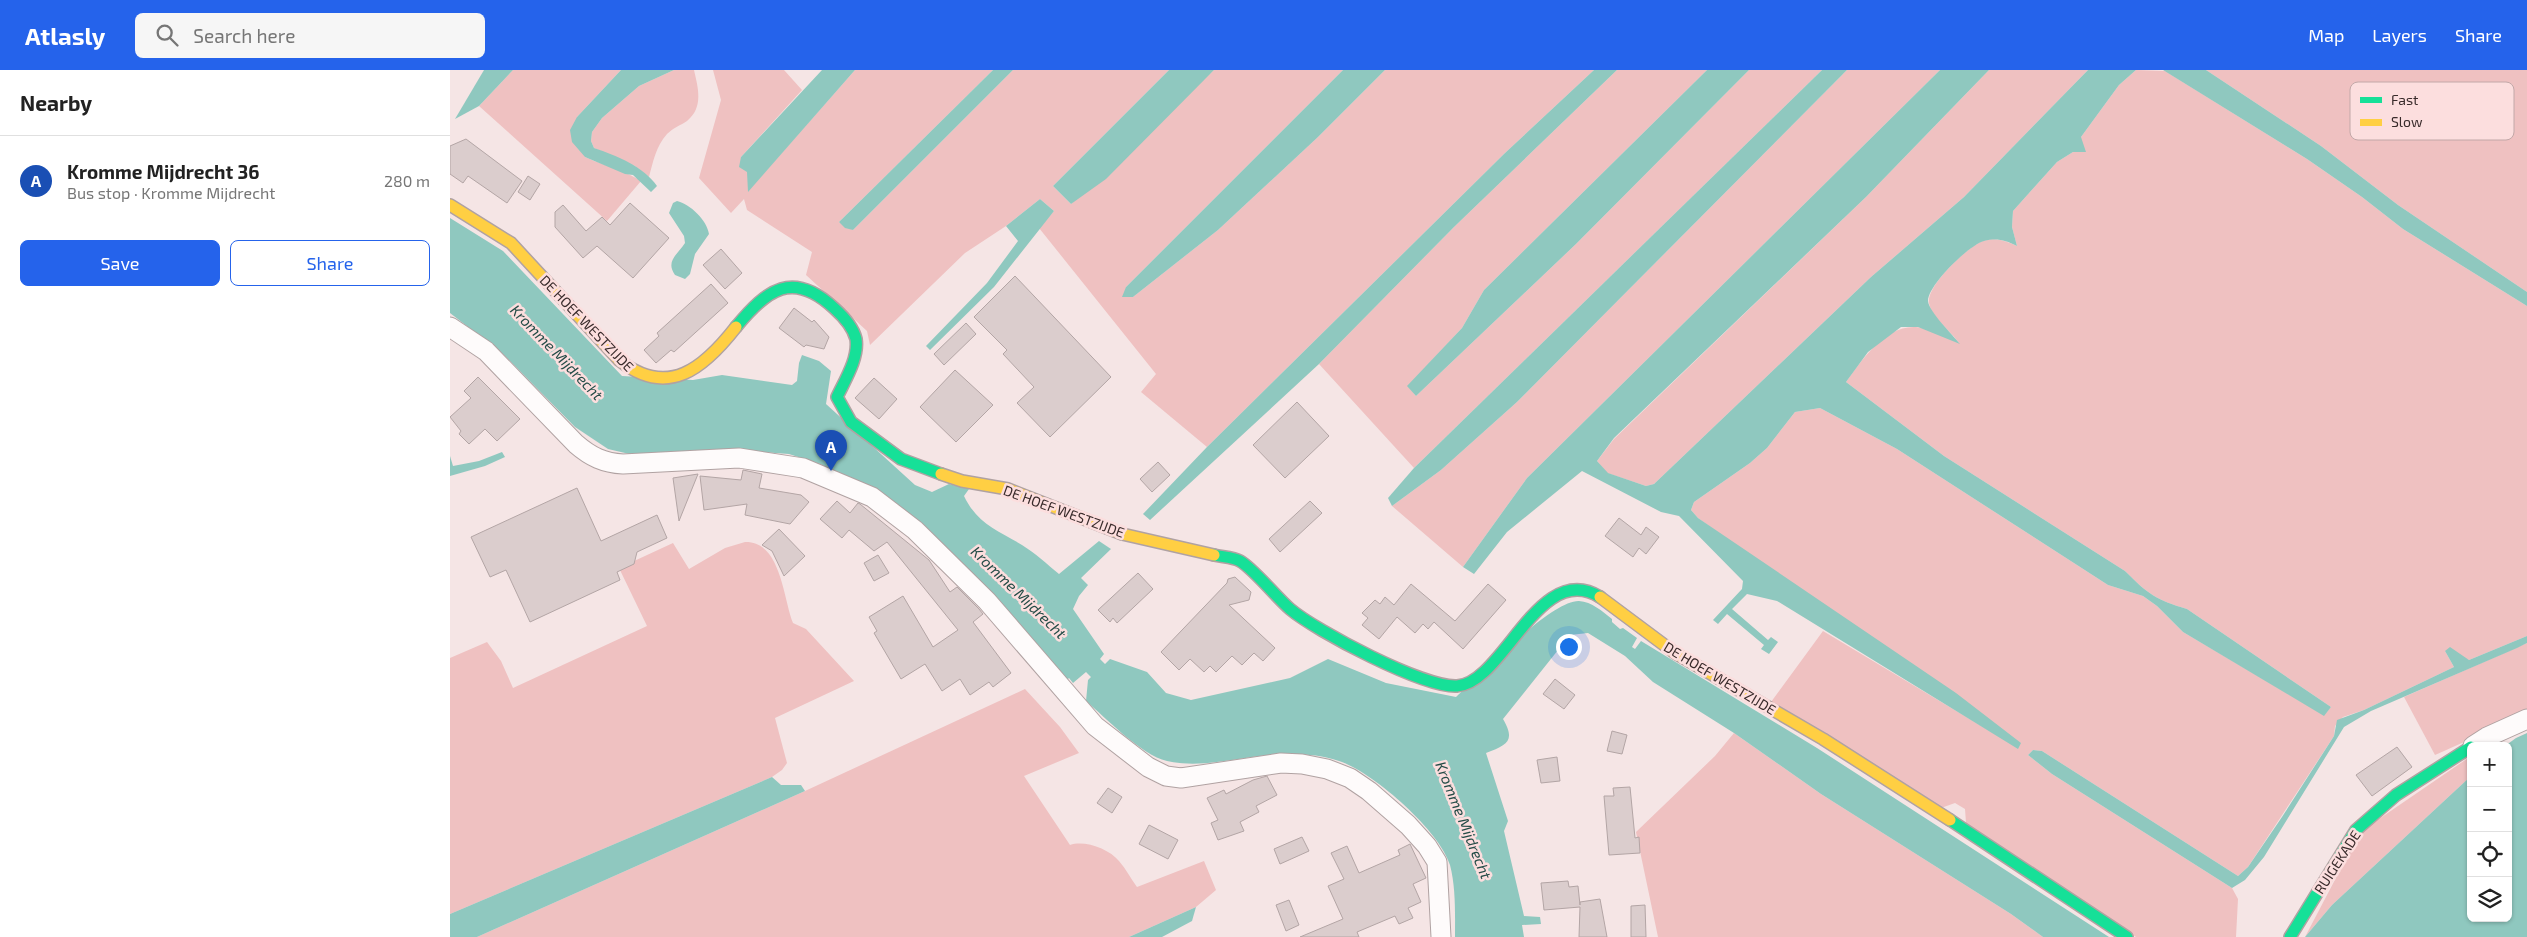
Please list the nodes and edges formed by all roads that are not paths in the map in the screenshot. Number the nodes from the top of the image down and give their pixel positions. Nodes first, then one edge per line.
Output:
1 (450, 205) edge
2 (450, 327) edge
3 (2527, 720) edge
4 (2480, 742) edge
5 (2467, 750) edge
6 (1441, 937) edge
7 (2126, 937) edge
8 (2290, 937) edge

1 - 7 street, DE HOEF WESTZIJDE
2 - 6 street
3 - 4 street, RUIGEKADE
5 - 8 street, RUIGEKADE

